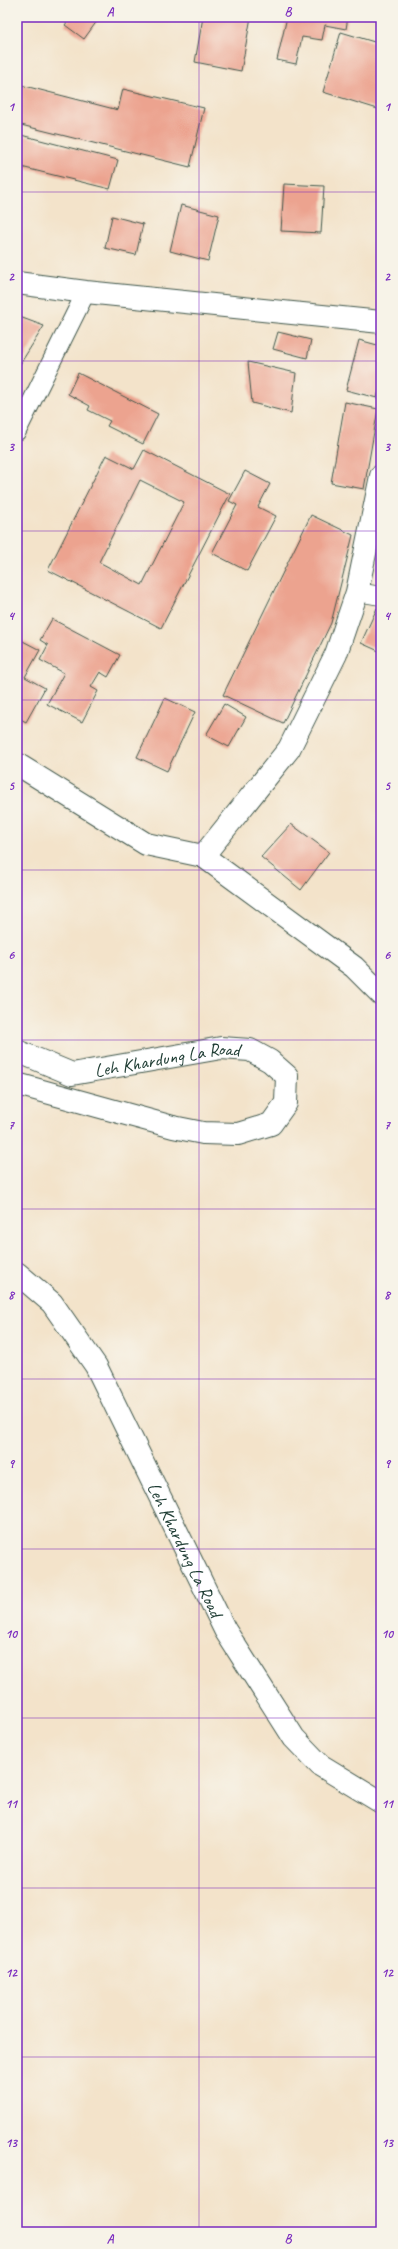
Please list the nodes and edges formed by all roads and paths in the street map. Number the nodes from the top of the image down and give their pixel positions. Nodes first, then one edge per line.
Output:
1 (17, 283) edge
2 (86, 292) junction
3 (381, 322) edge
4 (17, 431) edge
5 (381, 476) edge
6 (357, 592) junction
7 (381, 596) edge
8 (17, 764) edge
9 (203, 856) junction
10 (381, 994) edge
11 (17, 1051) edge
12 (17, 1084) edge
13 (17, 1273) edge
14 (381, 1802) edge

1 - 2 main road
2 - 3 main road
2 - 4 lane
5 - 6 main road
6 - 7 lane
6 - 9 main road
8 - 9 main road
9 - 10 main road
11 - 12 main road, Leh Khardung La Road
13 - 14 main road, Leh Khardung La Road

